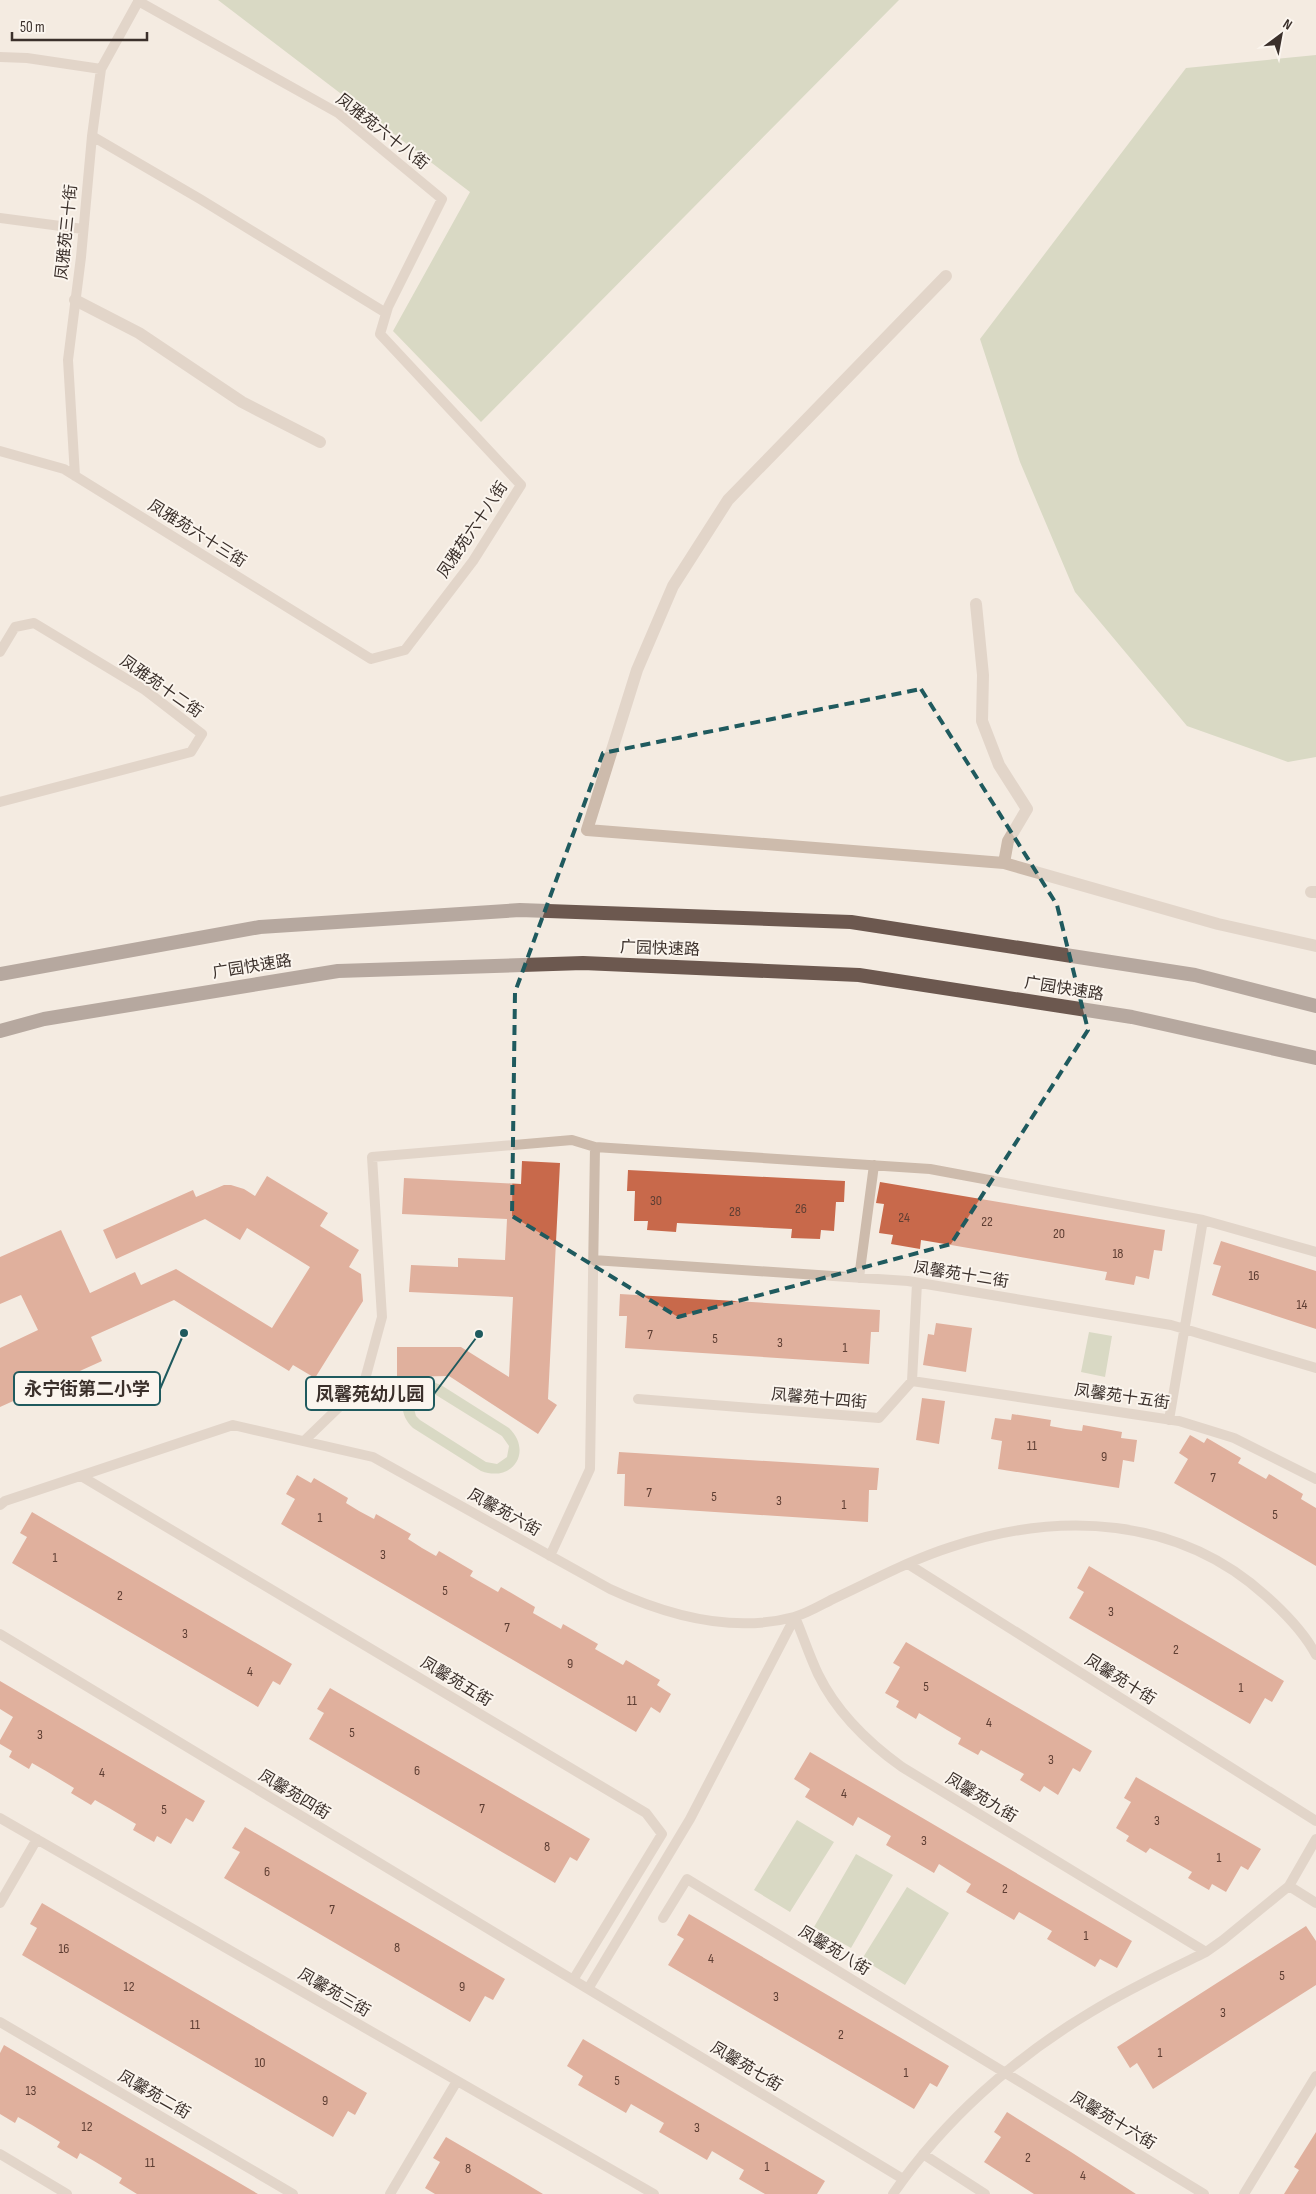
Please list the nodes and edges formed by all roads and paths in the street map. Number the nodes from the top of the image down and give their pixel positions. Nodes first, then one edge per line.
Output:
1 (139, 0) edge
2 (0, 57) edge
3 (101, 69) junction
4 (92, 136) junction
5 (0, 218) edge
6 (83, 229) junction
7 (946, 276) dead end
8 (75, 300) junction
9 (386, 314) junction
10 (320, 442) dead end
11 (0, 451) edge
12 (75, 476) junction
13 (976, 604) dead end
14 (0, 652) edge
15 (371, 659) joint
16 (0, 802) edge
17 (1004, 863) junction
18 (1316, 946) edge
19 (0, 974) edge
20 (1316, 1006) edge
21 (0, 1031) edge
22 (1316, 1058) edge
23 (595, 1148) junction
24 (874, 1165) junction
25 (1203, 1220) junction
26 (1316, 1252) edge
27 (593, 1260) junction
28 (859, 1278) junction
29 (917, 1283) junction
30 (1184, 1329) junction
31 (1316, 1368) edge
32 (912, 1381) junction
33 (638, 1399) dead end
34 (1168, 1420) junction
35 (304, 1441) junction
36 (81, 1476) junction
37 (1316, 1479) edge
38 (0, 1505) edge
39 (550, 1556) junction
40 (908, 1564) junction
41 (795, 1617) junction
42 (0, 1634) edge
43 (1316, 1655) edge
44 (0, 1818) edge
45 (1316, 1821) edge
46 (37, 1839) junction
47 (1316, 1839) edge
48 (1289, 1886) junction
49 (0, 1903) edge
50 (1316, 1903) edge
51 (663, 1918) dead end
52 (1206, 1952) junction
53 (573, 1980) junction
54 (588, 1989) junction
55 (0, 2022) edge
56 (1006, 2073) junction
57 (1316, 2076) edge
58 (458, 2081) junction
59 (0, 2154) edge
60 (923, 2154) junction
61 (903, 2179) junction
62 (68, 2194) edge
63 (293, 2194) edge
64 (390, 2194) edge
65 (654, 2194) edge
66 (893, 2194) edge
67 (985, 2194) edge
68 (1204, 2194) edge
69 (1244, 2194) edge

1 - 3 lane, 凤雅苑三十街
1 - 9 lane, 凤雅苑六十八街
2 - 3 lane
3 - 4 lane, 凤雅苑三十街
4 - 6 lane, 凤雅苑三十街
4 - 9 lane
5 - 6 lane
6 - 8 lane, 凤雅苑三十街
7 - 17 street
8 - 10 street
8 - 12 lane, 凤雅苑三十街
9 - 15 lane, 凤雅苑六十八街
11 - 12 lane, 凤雅苑六十三街
12 - 15 lane, 凤雅苑六十三街
13 - 17 street
14 - 16 lane, 凤雅苑十二街
17 - 18 street
19 - 20 highway, 广园快速路
21 - 22 highway, 广园快速路
23 - 24 lane
23 - 27 lane
23 - 35 lane
24 - 25 lane
24 - 28 lane
25 - 26 lane
25 - 30 lane
27 - 28 lane, 凤馨苑十二街
27 - 39 lane
28 - 29 lane, 凤馨苑十二街
29 - 30 lane, 凤馨苑十二街
29 - 32 lane
30 - 31 lane, 凤馨苑十二街
30 - 34 lane
32 - 33 lane, 凤馨苑十四街
32 - 34 lane, 凤馨苑十五街
34 - 37 lane, 凤馨苑十五街
35 - 36 lane, 凤馨苑六街
35 - 39 lane, 凤馨苑六街
36 - 38 lane, 凤馨苑六街
36 - 53 lane, 凤馨苑五街
39 - 41 lane, 凤馨苑六街
40 - 41 lane, 凤馨苑六街
40 - 43 lane, 凤馨苑六街
40 - 45 lane, 凤馨苑十街
41 - 52 lane, 凤馨苑九街
41 - 54 lane
42 - 53 lane, 凤馨苑四街
44 - 46 lane, 凤馨苑三街
46 - 49 lane
46 - 58 lane, 凤馨苑三街
47 - 48 lane
48 - 50 lane
48 - 52 lane
51 - 56 lane, 凤馨苑八街
52 - 56 lane
53 - 54 lane, 凤馨苑七街
54 - 61 lane, 凤馨苑七街
55 - 63 lane, 凤馨苑二街
56 - 60 lane
56 - 68 lane, 凤馨苑十六街
57 - 69 lane
58 - 64 lane
58 - 65 lane, 凤馨苑三街
59 - 62 lane
60 - 61 lane
60 - 67 lane
61 - 66 lane

